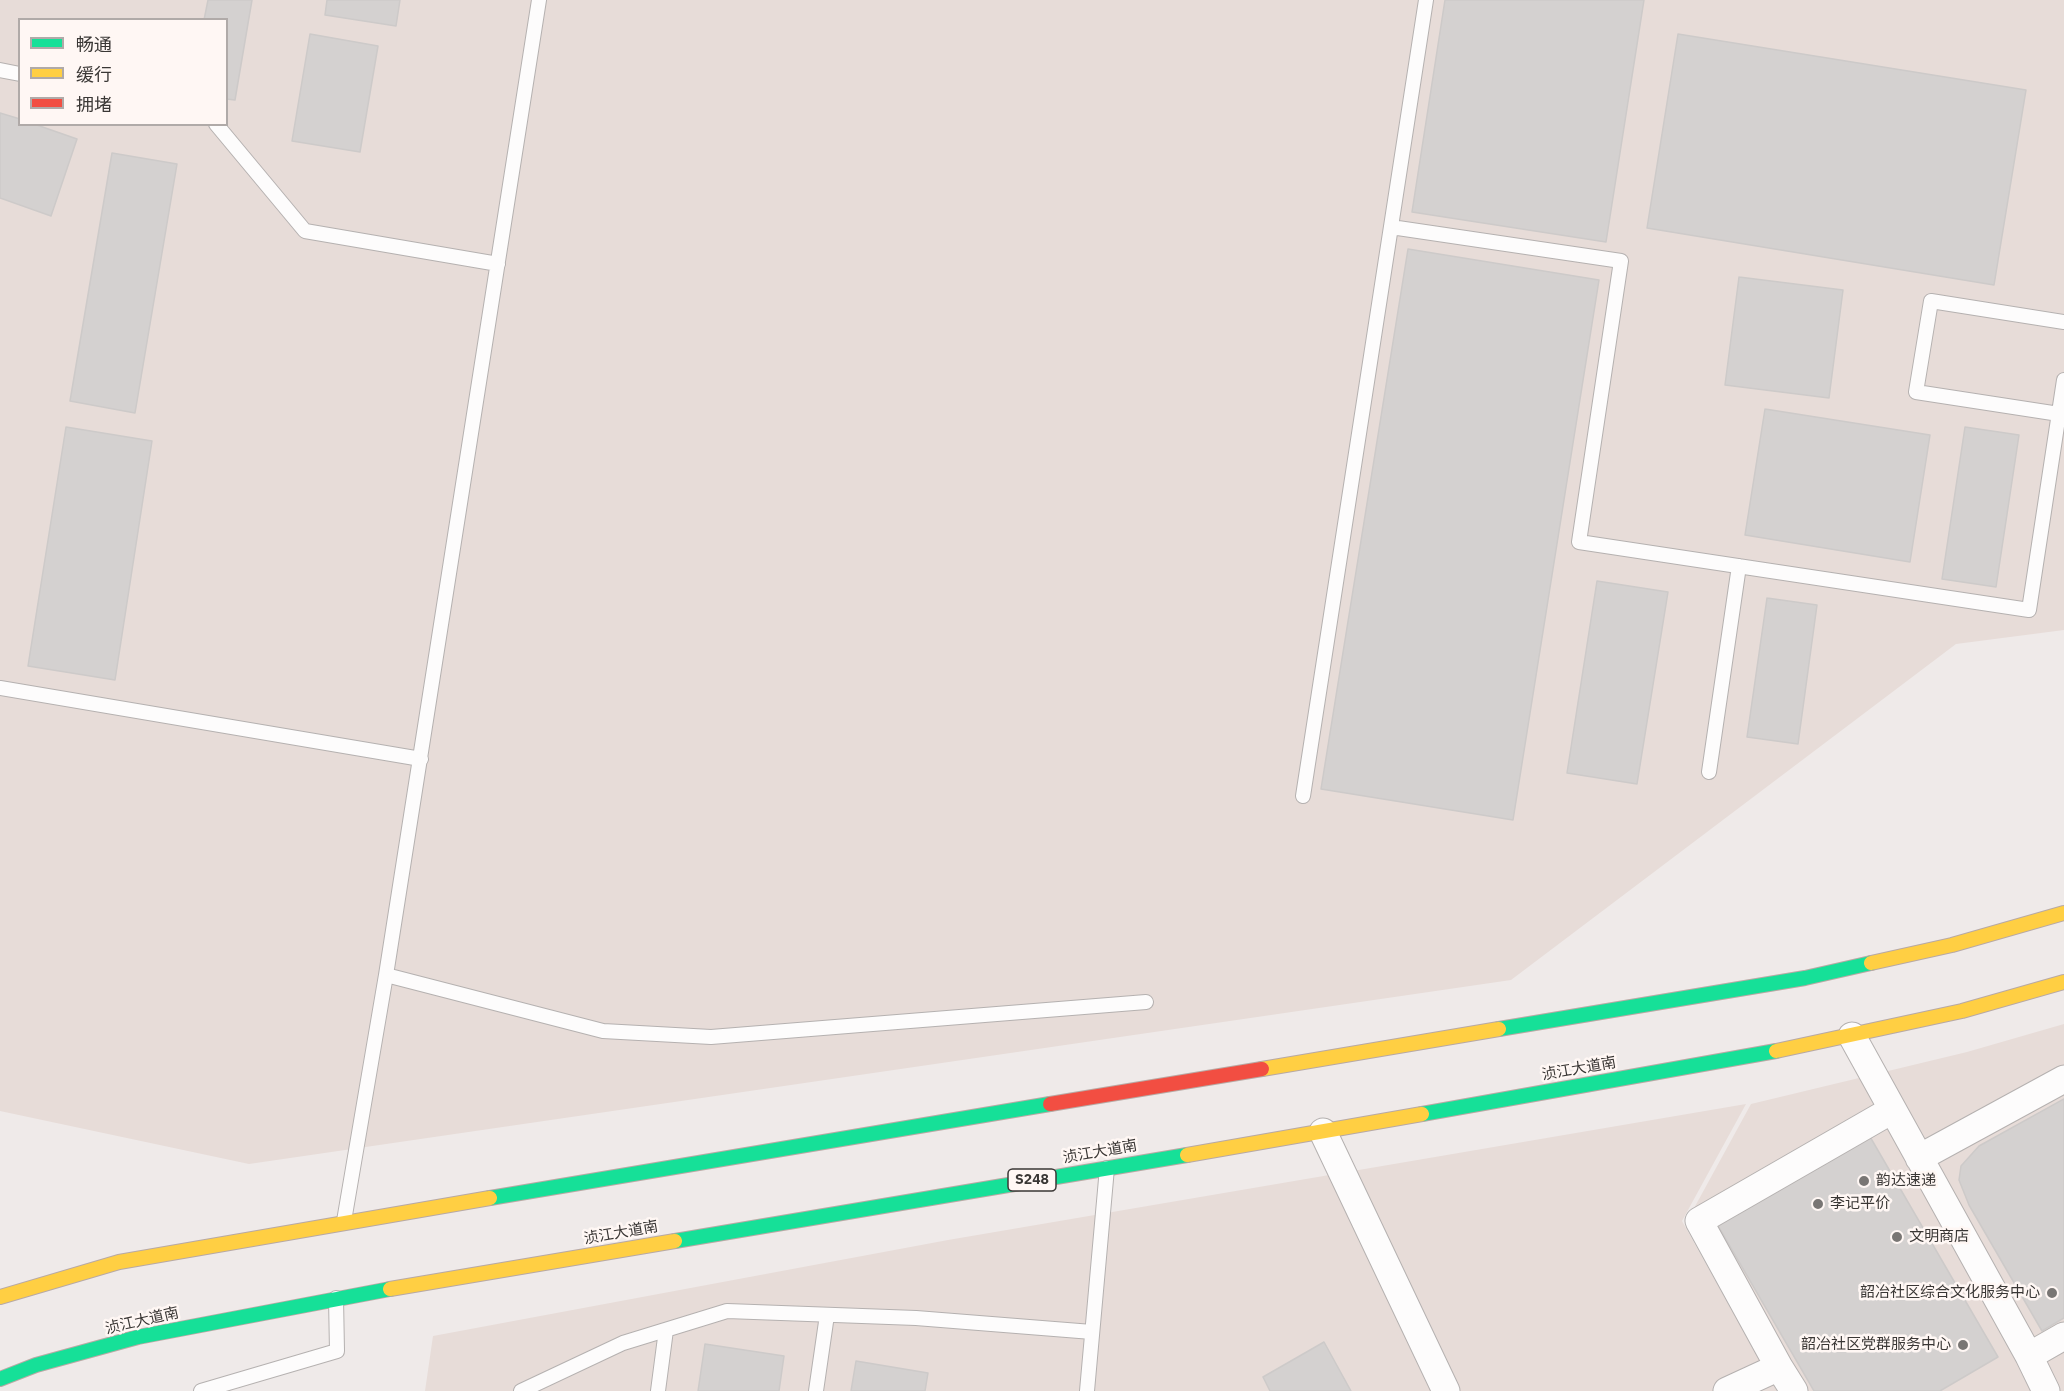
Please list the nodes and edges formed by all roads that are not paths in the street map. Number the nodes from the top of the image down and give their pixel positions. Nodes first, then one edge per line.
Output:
1 (539, 0) edge
2 (1426, 0) edge
3 (0, 70) edge
4 (18, 74) edge
5 (218, 126) edge
6 (1391, 227) junction
7 (498, 264) junction
8 (2064, 322) edge
9 (2064, 380) edge
10 (2059, 414) junction
11 (1739, 566) junction
12 (0, 688) edge
13 (421, 759) junction
14 (1709, 772) dead end
15 (1303, 796) dead end
16 (2064, 913) edge
17 (386, 975) junction
18 (2064, 982) edge
19 (1146, 1002) dead end
20 (1852, 1036) junction
21 (2064, 1079) edge
22 (1892, 1110) junction
23 (1323, 1131) junction
24 (1919, 1158) junction
25 (1107, 1168) junction
26 (344, 1222) junction
27 (0, 1297) edge
28 (336, 1298) junction
29 (827, 1315) junction
30 (666, 1330) junction
31 (1092, 1332) junction
32 (2064, 1336) edge
33 (2029, 1356) junction
34 (1779, 1367) junction
35 (0, 1379) edge
36 (201, 1391) edge
37 (521, 1391) edge
38 (658, 1391) edge
39 (816, 1391) edge
40 (1087, 1391) edge
41 (1446, 1391) edge
42 (1727, 1391) edge
43 (1794, 1391) edge
44 (2046, 1391) edge

1 - 7 lane
2 - 6 lane
3 - 4 lane
5 - 7 lane
6 - 11 lane
6 - 15 lane
7 - 13 lane
8 - 10 lane
9 - 10 lane
10 - 11 lane
11 - 14 lane
12 - 13 lane
13 - 17 lane
16 - 26 main road
17 - 19 lane
17 - 26 lane
18 - 20 main road, 浈江大道南 / S248
20 - 22 street
20 - 23 main road, 浈江大道南 / S248
21 - 24 street
22 - 24 street
22 - 34 street
23 - 25 main road, 浈江大道南 / S248
23 - 41 street
24 - 33 street
25 - 28 main road, 浈江大道南 / S248
25 - 31 lane
26 - 27 main road
28 - 35 main road, 浈江大道南 / S248
28 - 36 lane
29 - 30 lane
29 - 31 lane
29 - 39 lane
30 - 37 lane
30 - 38 lane
31 - 40 lane
32 - 33 street
33 - 44 street
34 - 42 street
34 - 43 street

